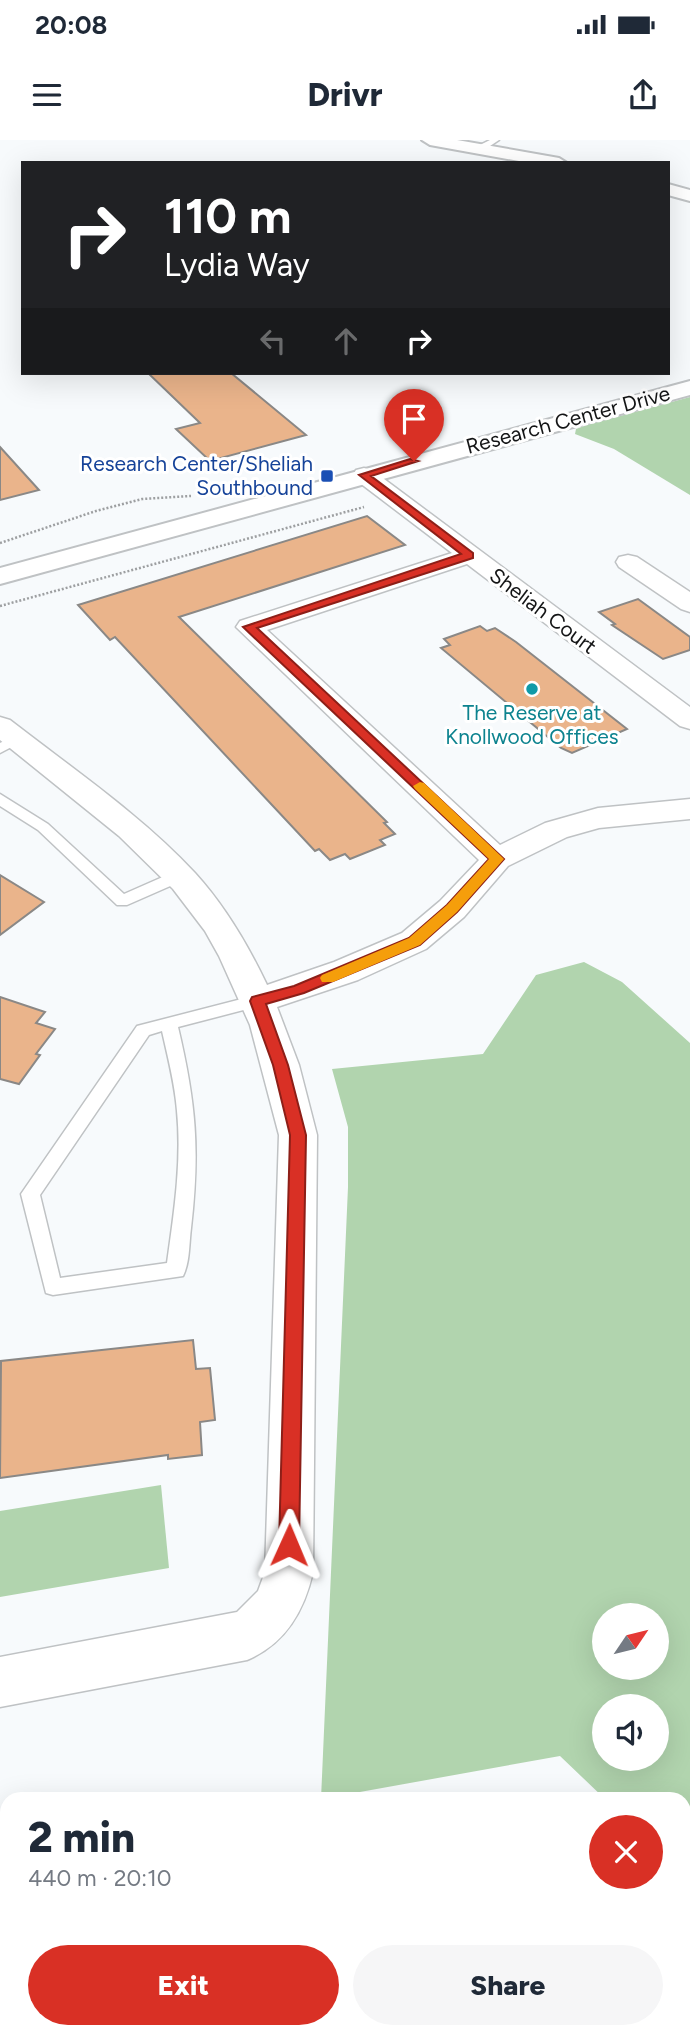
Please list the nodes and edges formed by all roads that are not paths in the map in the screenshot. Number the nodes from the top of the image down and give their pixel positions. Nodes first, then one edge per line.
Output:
1 (430, 140) edge
2 (488, 144) edge
3 (552, 161) edge
4 (670, 190) edge
5 (690, 196) edge
6 (690, 388) edge
7 (364, 475) junction
8 (469, 555) junction
9 (628, 562) dead end
10 (0, 576) edge
11 (690, 604) edge
12 (690, 720) edge
13 (5, 738) edge
14 (0, 799) edge
15 (690, 809) edge
16 (497, 859) junction
17 (179, 876) junction
18 (257, 1001) junction
19 (169, 1023) junction
20 (0, 1682) edge

1 - 2 main road
2 - 3 main road
4 - 5 main road
6 - 7 main road, Research Center Drive
7 - 8 street, Sheliah Court
7 - 10 main road, Research Center Drive
8 - 12 street, Sheliah Court
8 - 16 street
9 - 11 street
13 - 17 street
14 - 17 lane
15 - 16 street
16 - 18 street
17 - 18 street
18 - 19 lane
18 - 20 street
19 - 19 lane

